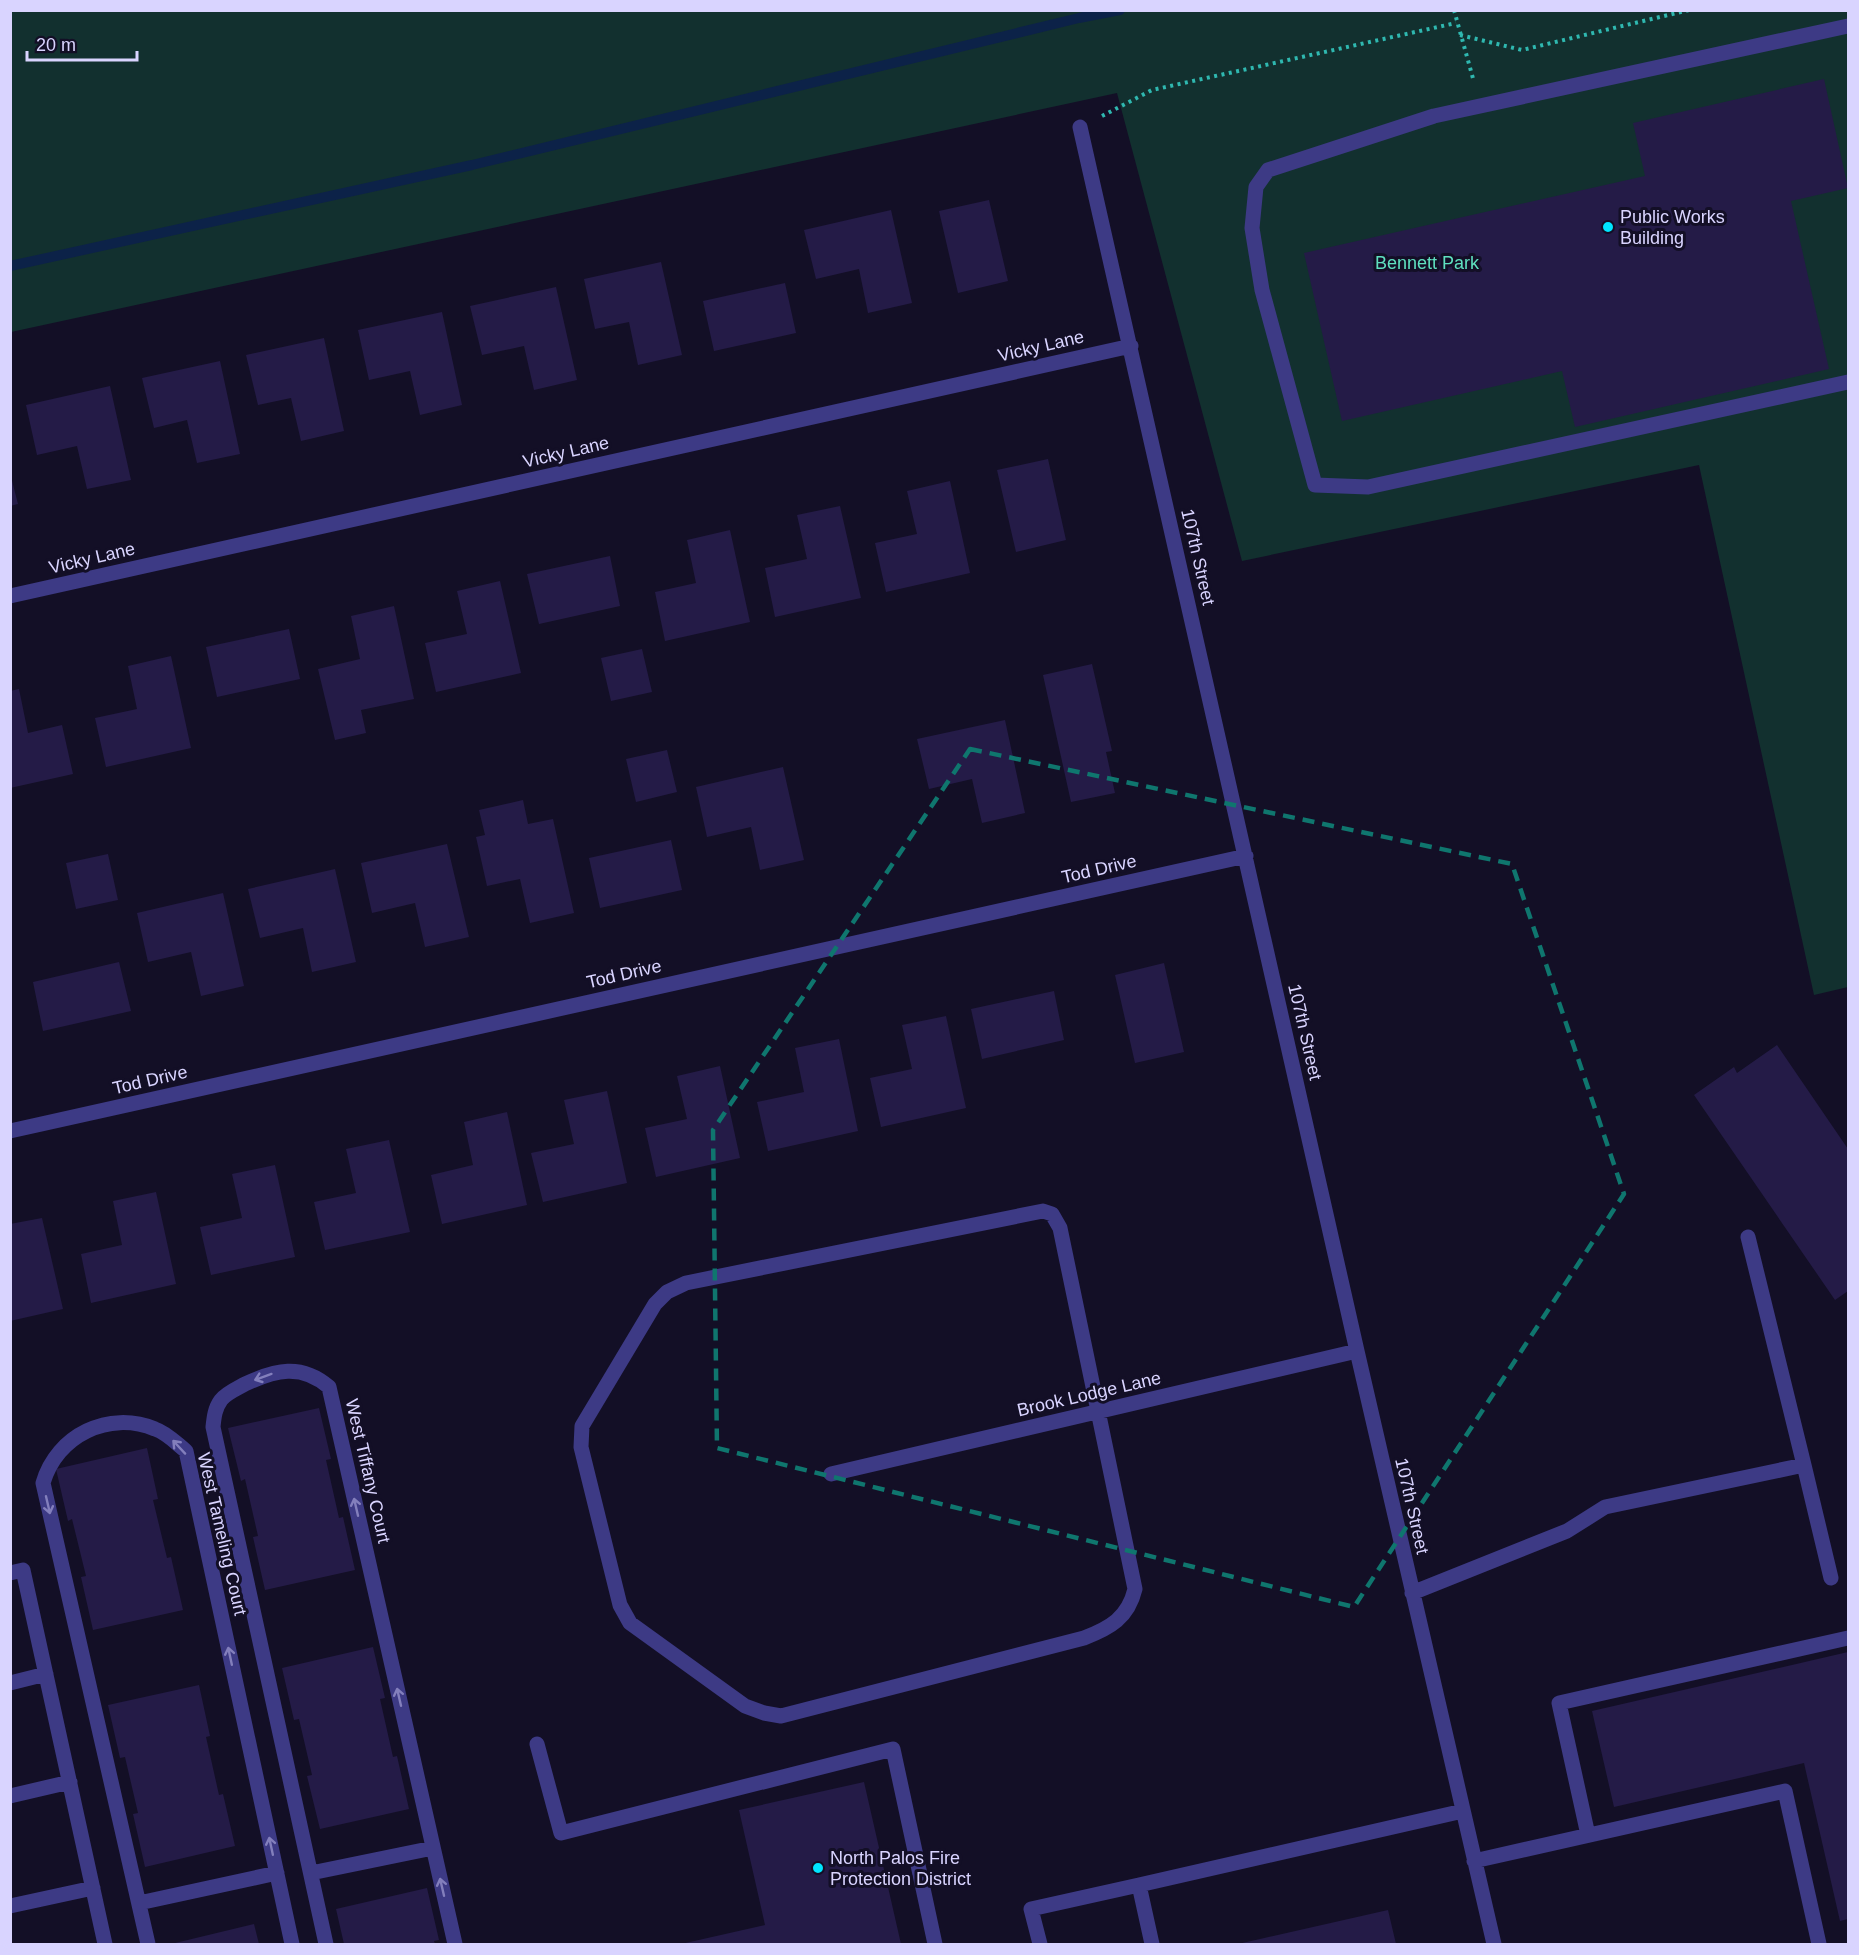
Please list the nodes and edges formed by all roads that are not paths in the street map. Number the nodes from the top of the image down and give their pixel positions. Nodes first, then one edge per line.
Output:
1 (1848, 26) edge
2 (1080, 127) road end
3 (1131, 346) junction
4 (1848, 382) edge
5 (10, 596) edge
6 (1246, 856) junction
7 (10, 1131) edge
8 (1748, 1237) dead end
9 (1357, 1351) junction
10 (1099, 1411) junction
11 (1804, 1465) junction
12 (831, 1474) dead end
13 (10, 1573) edge
14 (1831, 1578) dead end
15 (1412, 1593) junction
16 (1848, 1638) edge
17 (46, 1674) junction
18 (10, 1683) edge
19 (537, 1744) dead end
20 (70, 1782) junction
21 (10, 1796) edge
22 (1463, 1811) junction
23 (1588, 1835) junction
24 (433, 1848) junction
25 (1474, 1861) junction
26 (277, 1873) junction
27 (311, 1873) junction
28 (1139, 1885) junction
29 (93, 1888) junction
30 (139, 1903) junction
31 (10, 1906) edge
32 (105, 1944) edge
33 (148, 1944) edge
34 (292, 1944) edge
35 (326, 1944) edge
36 (455, 1944) edge
37 (935, 1944) edge
38 (1040, 1944) edge
39 (1152, 1944) edge
40 (1494, 1944) edge
41 (1819, 1944) edge

1 - 4 street
2 - 3 street, 107th Street
3 - 5 street, Vicky Lane
3 - 6 street, 107th Street
6 - 7 street, Tod Drive
6 - 9 street, 107th Street
8 - 11 street
9 - 10 street, Brook Lodge Lane
9 - 15 street, 107th Street
10 - 10 street
10 - 12 street, Brook Lodge Lane
11 - 14 street
11 - 15 street
13 - 17 street
15 - 22 street, 107th Street
16 - 23 street
17 - 18 street
17 - 20 street
19 - 37 street
20 - 21 street
20 - 29 street
22 - 25 street, 107th Street
22 - 28 street
23 - 25 street
23 - 41 street
24 - 27 street
24 -> 27 street, West Tiffany Court
36 -> 24 street, West Tiffany Court
25 - 40 street, 107th Street
26 - 30 street
26 -> 30 street, West Tameling Court
26 - 34 street, West Tameling Court
27 - 35 street, West Tiffany Court
28 - 38 street
28 - 39 street
29 - 31 street
29 - 32 street
30 - 33 street, West Tameling Court

